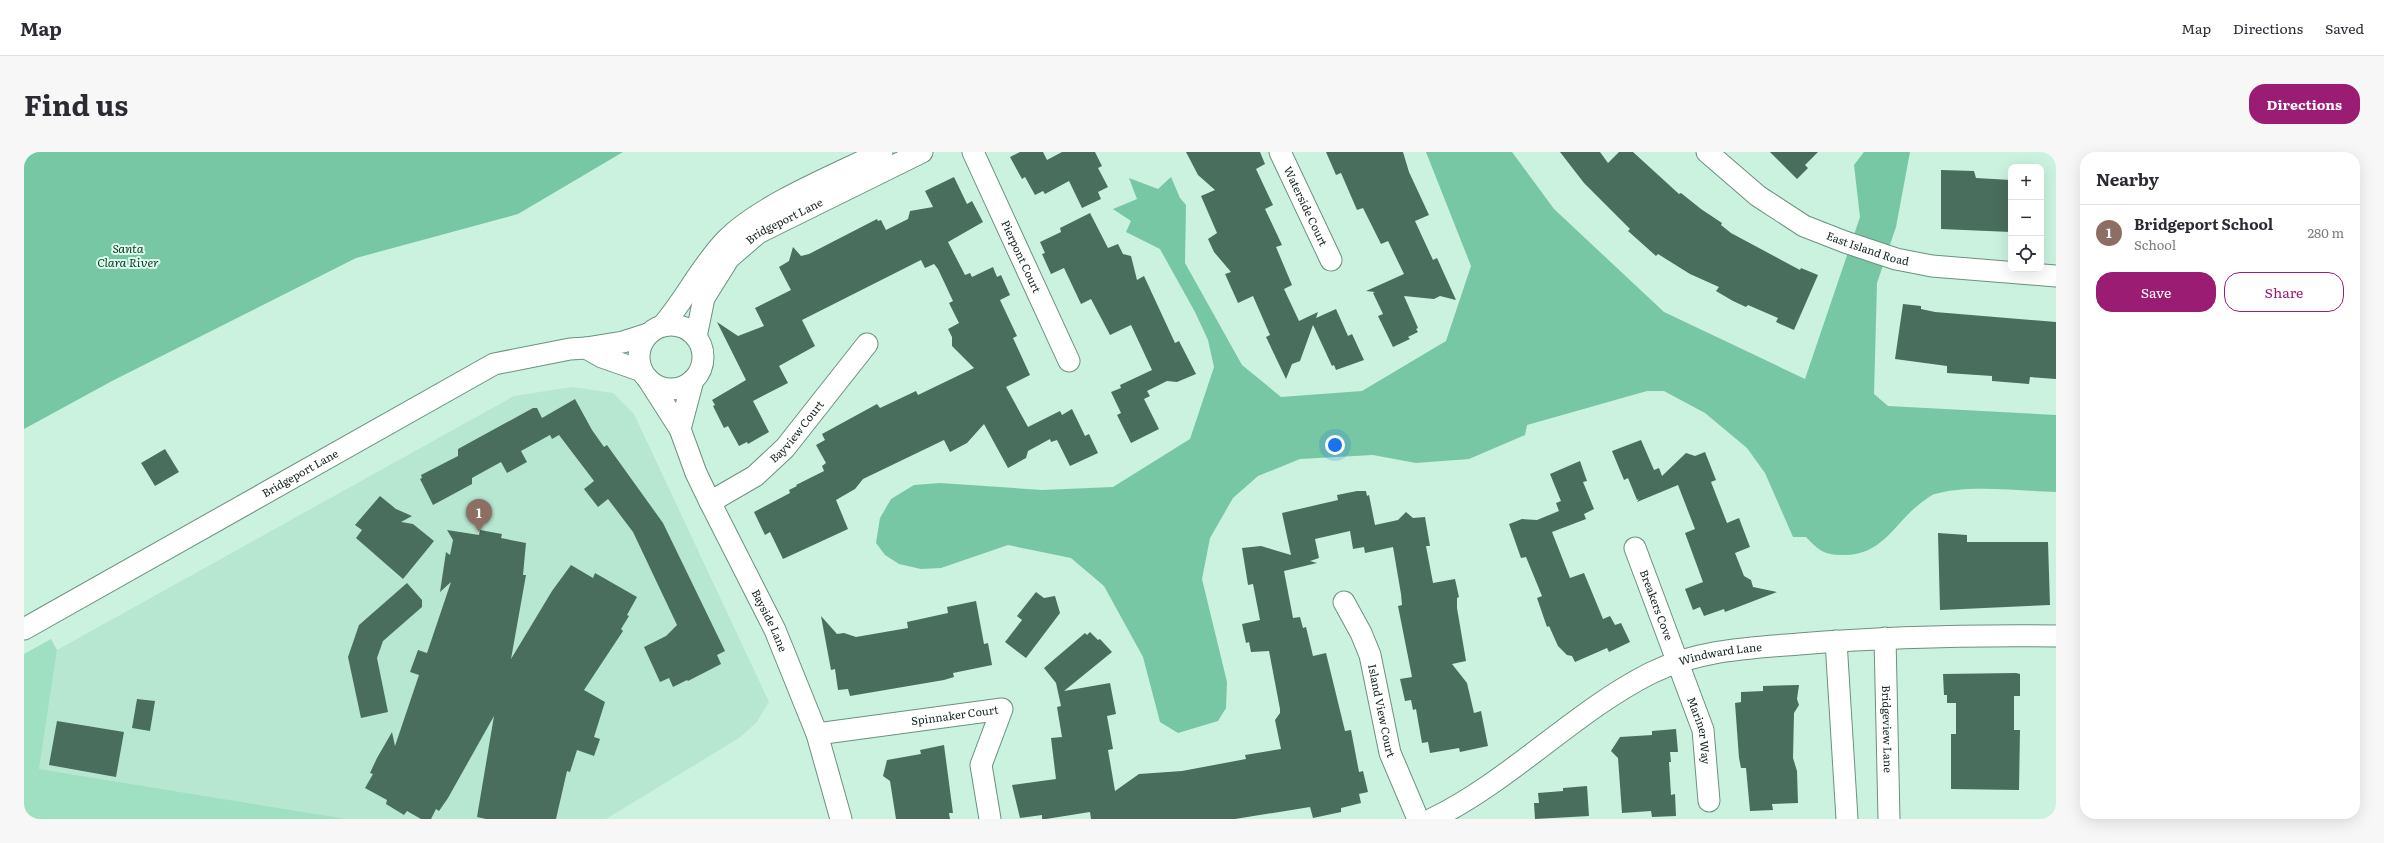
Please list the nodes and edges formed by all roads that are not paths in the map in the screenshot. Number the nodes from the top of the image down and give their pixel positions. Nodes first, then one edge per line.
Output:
1 (882, 152) edge
2 (922, 152) edge
3 (973, 152) edge
4 (1280, 152) edge
5 (1707, 152) edge
6 (1331, 260) dead end
7 (2056, 276) edge
8 (655, 330) junction
9 (696, 337) junction
10 (867, 344) dead end
11 (586, 348) junction
12 (1069, 361) dead end
13 (645, 375) junction
14 (693, 380) junction
15 (680, 429) junction
16 (710, 502) junction
17 (1635, 548) dead end
18 (1344, 602) dead end
19 (24, 629) edge
20 (2056, 636) edge
21 (1886, 638) junction
22 (1836, 641) junction
23 (1679, 662) junction
24 (817, 734) junction
25 (1709, 801) dead end
26 (841, 819) edge
27 (990, 819) edge
28 (1418, 819) edge
29 (1432, 819) edge
30 (1847, 819) edge
31 (1889, 819) edge

1 - 8 street, Bridgeport Lane
2 - 9 street, Bridgeport Lane
3 - 12 street, Pierpont Court
4 - 6 street, Waterside Court
5 - 7 street, East Island Road
8 - 9 street
8 - 11 street, Bridgeport Lane
8 - 13 street
9 - 14 street
10 - 16 street, Bayview Court
11 - 13 street
11 - 19 street, Bridgeport Lane
13 - 14 street
13 - 15 street, Bayside Lane
14 - 15 street
15 - 16 street, Bayside Lane
16 - 24 street, Bayside Lane
17 - 23 street, Breakers Cove
18 - 28 street, Island View Court
20 - 21 street, Windward Lane
21 - 22 street, Windward Lane
21 - 31 street, Bridgeview Lane
22 - 23 street, Windward Lane
22 - 30 street
23 - 25 street, Mariner Way
23 - 29 street, Windward Lane
24 - 26 street, Bayside Lane
24 - 27 street, Spinnaker Court

